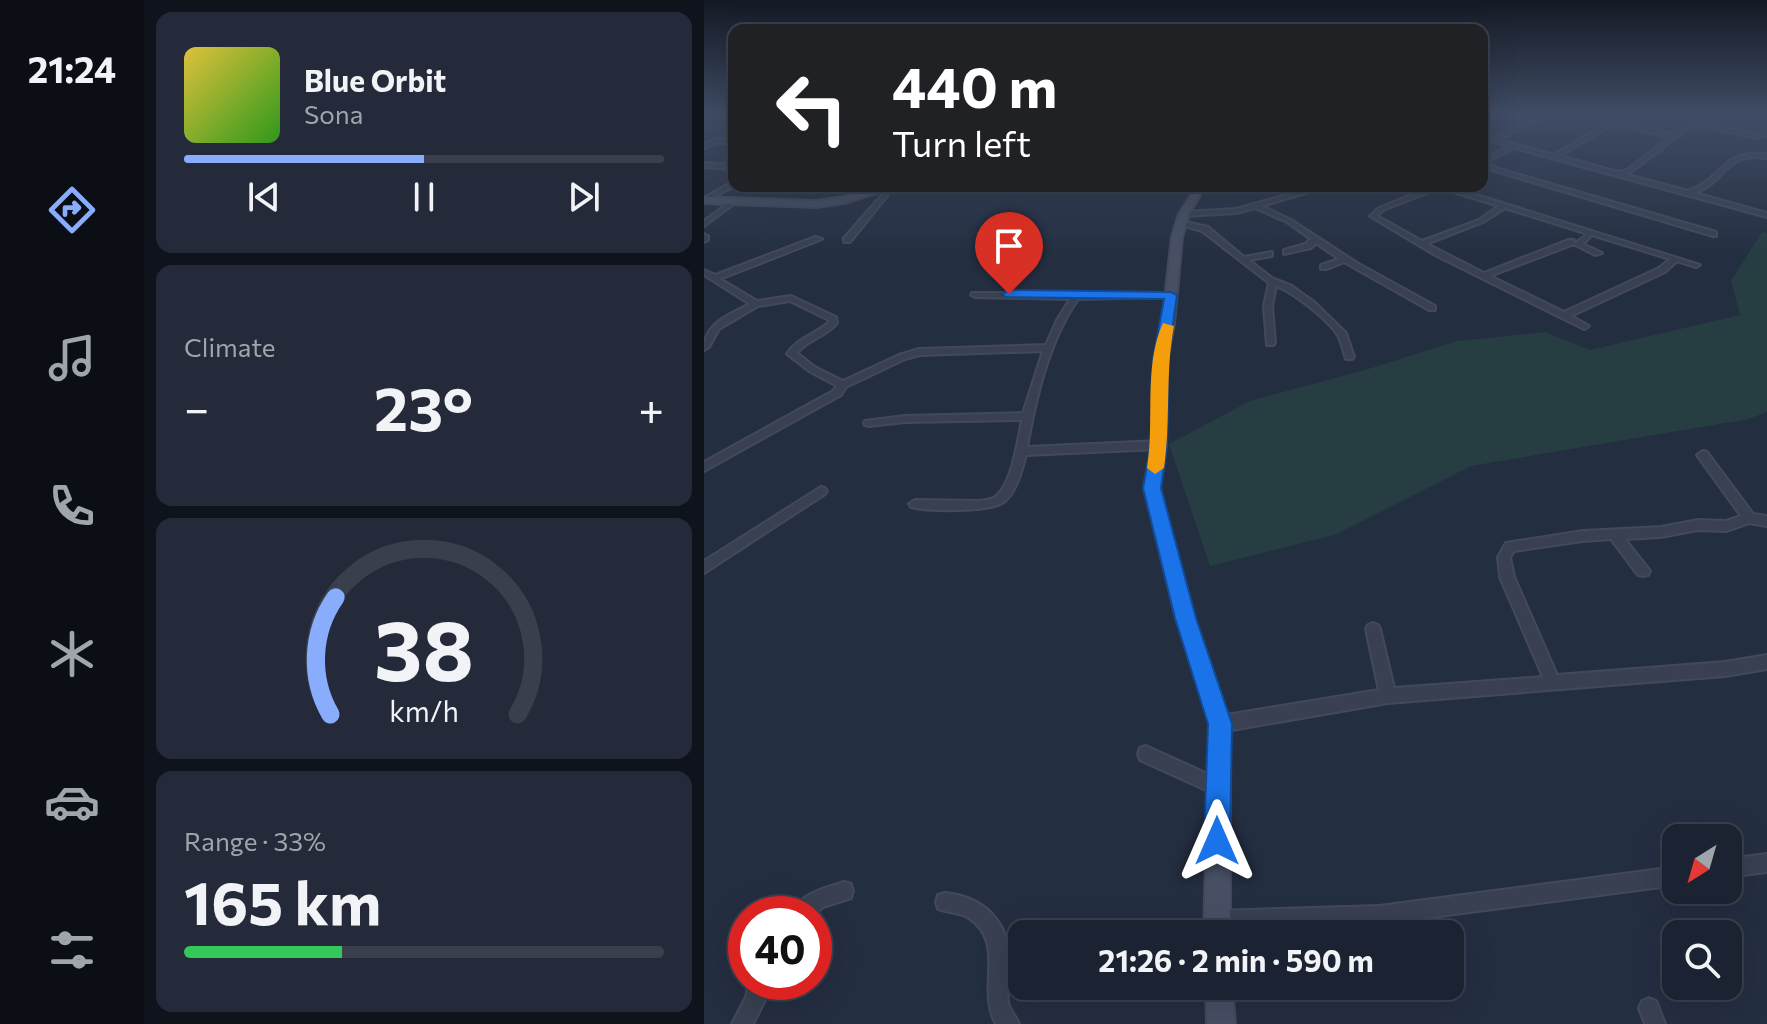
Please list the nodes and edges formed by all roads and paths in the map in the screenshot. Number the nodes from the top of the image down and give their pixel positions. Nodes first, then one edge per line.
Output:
1 (1573, 162) edge
2 (1641, 162) edge
3 (1731, 162) edge
4 (704, 165) edge
5 (728, 167) edge
6 (1488, 167) edge
7 (1618, 174) junction
8 (728, 186) edge
9 (873, 192) edge
10 (887, 192) edge
11 (1197, 192) edge
12 (1306, 192) edge
13 (1425, 192) edge
14 (1458, 192) edge
15 (1689, 193) junction
16 (704, 200) edge
17 (736, 200) junction
18 (1722, 202) junction
19 (1262, 206) junction
20 (1502, 207) junction
21 (1724, 211) dead end
22 (1767, 215) edge
23 (1581, 217) dead end
24 (1182, 218) junction
25 (704, 224) edge
26 (1569, 227) junction
27 (1593, 233) junction
28 (1713, 234) dead end
29 (1627, 236) dead end
30 (818, 239) dead end
31 (847, 240) dead end
32 (1315, 240) junction
33 (1571, 242) dead end
34 (1423, 243) junction
35 (1287, 252) dead end
36 (1598, 253) dead end
37 (1269, 254) dead end
38 (1244, 259) junction
39 (1345, 259) junction
40 (1675, 259) junction
41 (1696, 265) dead end
42 (1324, 267) dead end
43 (704, 272) edge
44 (1485, 275) junction
45 (715, 278) junction
46 (1273, 283) junction
47 (975, 295) dead end
48 (1171, 295) junction
49 (1076, 297) junction
50 (756, 304) junction
51 (1432, 308) dead end
52 (1565, 315) junction
53 (1585, 326) dead end
54 (1270, 343) dead end
55 (704, 347) edge
56 (1050, 348) junction
57 (1349, 357) dead end
58 (843, 385) junction
59 (1028, 416) junction
60 (869, 423) dead end
61 (1159, 445) junction
62 (1022, 451) junction
63 (1703, 455) dead end
64 (704, 467) edge
65 (821, 491) dead end
66 (915, 504) dead end
67 (1749, 518) junction
68 (1767, 521) edge
69 (1614, 534) junction
70 (704, 568) edge
71 (1643, 571) dead end
72 (1373, 629) dead end
73 (1764, 667) edge
74 (1552, 681) junction
75 (1388, 696) junction
76 (1220, 724) junction
77 (1146, 754) dead end
78 (1217, 787) junction
79 (1767, 863) edge
80 (1742, 866) edge
81 (1662, 878) edge
82 (844, 891) dead end
83 (829, 896) edge
84 (945, 902) dead end
85 (1217, 920) edge
86 (1317, 920) edge
87 (755, 1000) edge
88 (1220, 1000) edge
89 (742, 1024) edge
90 (1009, 1024) edge
91 (1221, 1024) edge

1 - 7 street
2 - 7 street
3 - 15 street
4 - 5 street
6 - 28 street
7 - 15 street
8 - 16 street
9 - 17 street
10 - 31 street
11 - 24 street
12 - 19 street
13 - 34 street
14 - 20 street
15 - 18 street
16 - 17 street
17 - 25 street
18 - 21 street
18 - 22 street
19 - 24 street
19 - 32 street
20 - 26 street
20 - 34 street
23 - 26 street
24 - 38 street
24 - 48 street
26 - 27 street
27 - 29 street
27 - 36 street
27 - 40 street
30 - 45 street
32 - 35 street
32 - 39 street
33 - 44 street
34 - 44 street
37 - 38 street
38 - 46 street
39 - 42 street
39 - 51 street
40 - 41 street
40 - 52 street
43 - 45 street
44 - 52 street
45 - 50 street
46 - 54 street
46 - 57 street
47 - 49 street
48 - 49 street
48 - 61 street
49 - 56 street
50 - 55 street
50 - 58 street
52 - 53 street
56 - 58 street
56 - 59 street
58 - 64 street
59 - 60 street
59 - 62 street
61 - 62 street
61 - 76 street
62 - 66 street
63 - 67 street
65 - 70 street
67 - 68 street
67 - 69 street
69 - 71 street
69 - 74 street
72 - 75 street
73 - 74 street
74 - 75 street
75 - 76 street
76 - 78 street
77 - 78 street
78 - 85 street
79 - 80 street
81 - 86 street
82 - 83 street
84 - 90 street
87 - 89 street
88 - 91 street

